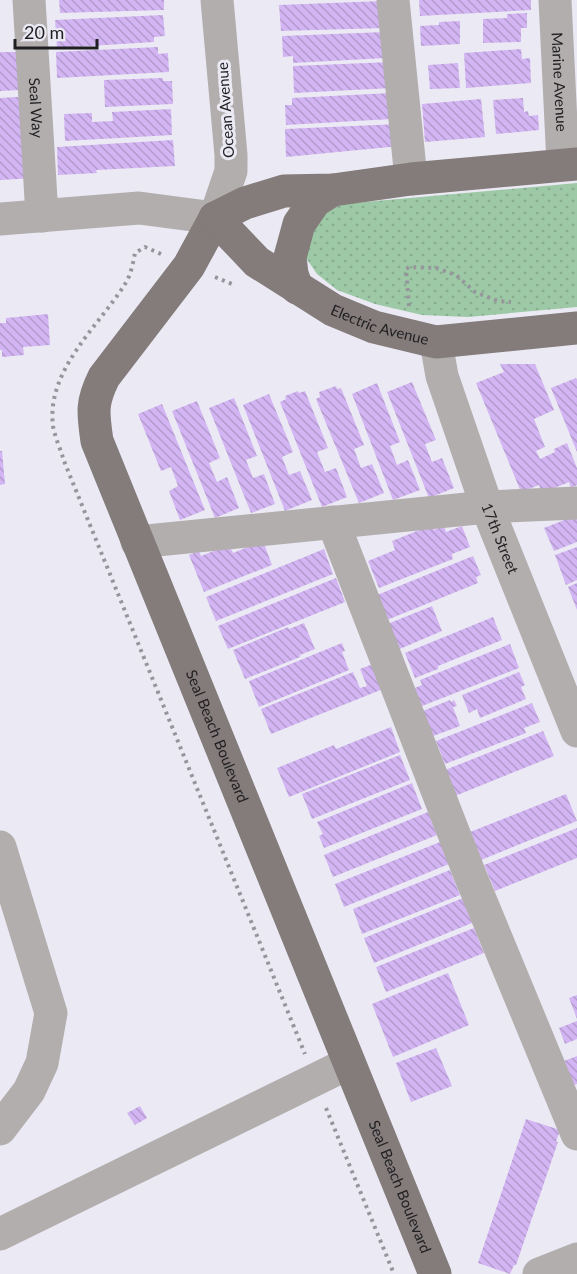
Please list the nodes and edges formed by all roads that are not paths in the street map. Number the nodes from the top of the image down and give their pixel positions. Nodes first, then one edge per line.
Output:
1 (28, 0) edge
2 (217, 0) edge
3 (393, 0) edge
4 (555, 0) edge
5 (570, 164) edge
6 (411, 178) junction
7 (333, 190) junction
8 (42, 216) junction
9 (215, 218) junction
10 (0, 219) edge
11 (297, 288) junction
12 (577, 328) edge
13 (423, 339) junction
14 (577, 503) edge
15 (487, 507) junction
16 (333, 522) junction
17 (137, 542) junction
18 (577, 731) edge
19 (0, 847) edge
20 (349, 1063) junction
21 (0, 1128) edge
22 (577, 1134) edge
23 (0, 1234) edge
24 (577, 1259) edge
25 (435, 1274) edge
26 (539, 1274) edge

1 - 8 street, Seal Way
2 - 9 street, Ocean Avenue
3 - 6 street
4 - 5 street, Marine Avenue
5 - 6 main road
6 - 7 main road
7 - 9 main road
7 - 11 main road
8 - 9 street
8 - 10 street
9 - 11 main road, Electric Avenue
9 - 17 main road, Seal Beach Boulevard
11 - 13 main road, Electric Avenue
12 - 13 main road, Electric Avenue
13 - 15 street, 17th Street
14 - 15 street
15 - 16 street
15 - 18 street, 17th Street
16 - 17 street
16 - 22 street
17 - 20 main road, Seal Beach Boulevard
19 - 21 street
20 - 23 street
20 - 25 main road, Seal Beach Boulevard
24 - 26 street

